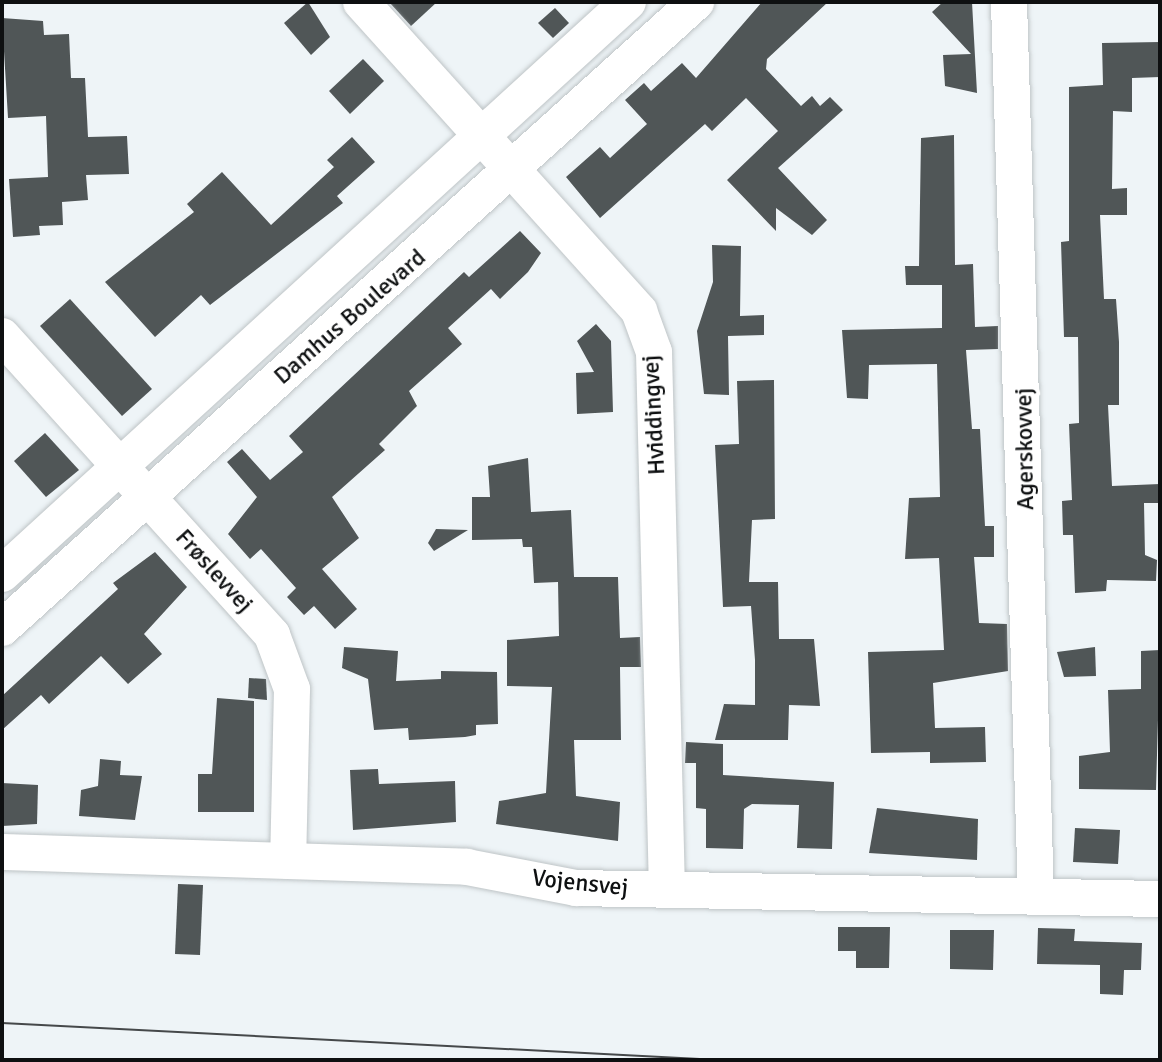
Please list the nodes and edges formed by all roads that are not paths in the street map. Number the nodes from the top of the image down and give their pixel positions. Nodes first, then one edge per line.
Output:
1 (361, 2) edge
2 (628, 2) edge
3 (696, 2) edge
4 (1009, 2) edge
5 (480, 134) junction
6 (514, 173) junction
7 (2, 336) edge
8 (120, 465) junction
9 (147, 496) junction
10 (2, 574) edge
11 (2, 628) edge
12 (2, 852) edge
13 (288, 861) junction
14 (667, 890) junction
15 (1036, 896) junction
16 (1160, 899) edge

1 - 5 street, Hviddingvej
2 - 5 street, Damhus Boulevard
3 - 6 street, Damhus Boulevard
4 - 15 street, Agerskovvej
5 - 6 street, Hviddingvej
5 - 8 street, Damhus Boulevard
6 - 9 street, Damhus Boulevard
6 - 14 street, Hviddingvej
7 - 8 street, Frøslevvej
8 - 9 street, Frøslevvej
8 - 10 street, Damhus Boulevard
9 - 11 street, Damhus Boulevard
9 - 13 street, Frøslevvej
12 - 13 street, Vojensvej
13 - 14 street, Vojensvej
14 - 15 street, Vojensvej
15 - 16 street, Vojensvej

